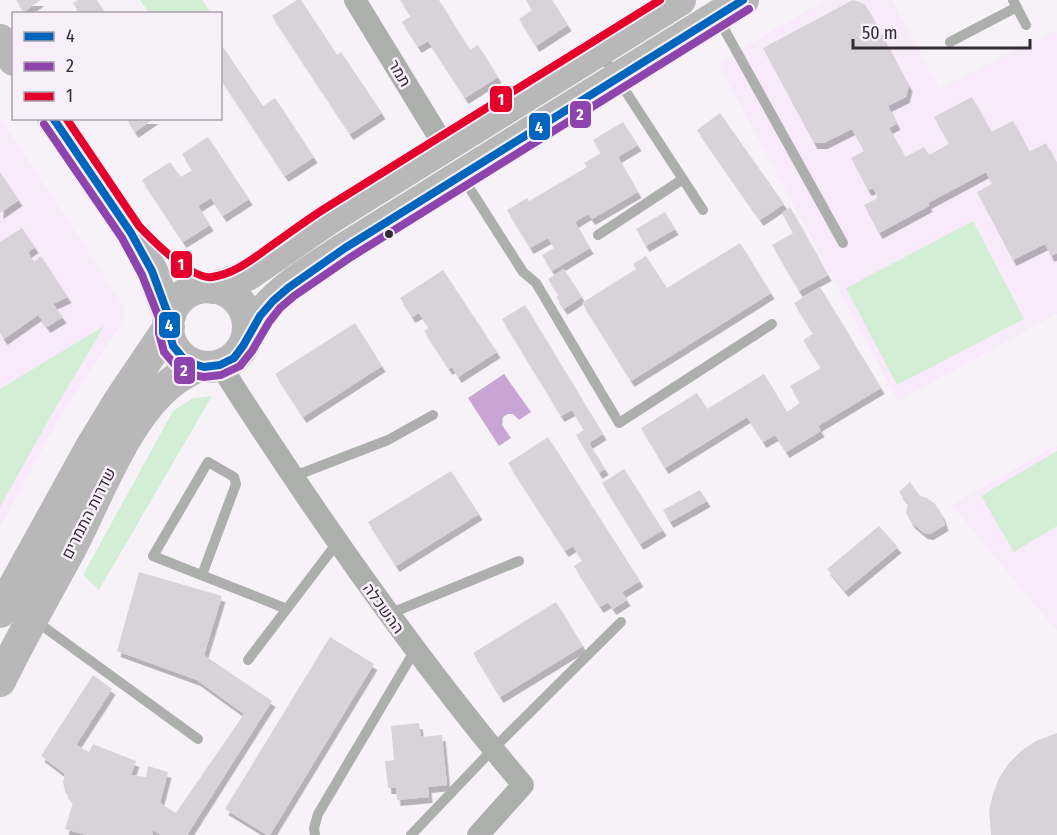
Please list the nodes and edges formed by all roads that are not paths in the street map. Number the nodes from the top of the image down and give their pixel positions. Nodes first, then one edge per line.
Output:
1 (355, 0) edge
2 (680, 0) edge
3 (743, 0) edge
4 (1015, 3) edge
5 (718, 17) junction
6 (1026, 25) dead end
7 (0, 40) edge
8 (950, 42) dead end
9 (600, 50) junction
10 (12, 57) edge
11 (618, 79) junction
12 (54, 120) edge
13 (453, 161) junction
14 (683, 179) junction
15 (703, 210) dead end
16 (131, 233) junction
17 (598, 235) dead end
18 (843, 243) dead end
19 (208, 288) junction
20 (170, 321) junction
21 (772, 324) dead end
22 (246, 339) junction
23 (210, 366) junction
24 (434, 415) dead end
25 (292, 477) junction
26 (337, 543) junction
27 (519, 561) dead end
28 (202, 575) junction
29 (286, 609) junction
30 (0, 612) edge
31 (388, 614) junction
32 (32, 618) junction
33 (621, 622) dead end
34 (415, 650) junction
35 (248, 660) dead end
36 (0, 681) edge
37 (198, 739) dead end
38 (493, 749) junction
39 (315, 835) edge
40 (411, 835) edge
41 (478, 835) edge

1 - 13 street, תמר
2 - 9 street
3 - 5 street
4 - 6 lane
4 - 8 lane
5 - 11 street
5 - 18 lane
7 - 10 street
9 - 11 lane
9 - 13 street
11 - 13 street
11 - 14 lane
12 - 16 street
13 - 19 street
13 - 21 lane
13 - 22 street
14 - 15 lane
14 - 17 lane
16 - 19 street
16 - 20 street
19 - 20 street
19 - 22 street
20 - 23 street
20 - 30 street, שדרות התמרים
22 - 23 street
23 - 25 street, ההשכלה
23 - 32 street, שדרות התמרים
24 - 25 lane
25 - 26 street, ההשכלה
26 - 29 lane
26 - 31 street, ההשכלה
27 - 31 lane
28 - 28 lane
28 - 29 lane
29 - 35 lane
31 - 34 street, ההשכלה
32 - 36 street, שדרות התמרים
32 - 37 lane
33 - 38 lane
34 - 38 street, ההשכלה
34 - 39 lane
38 - 40 lane
38 - 41 street, ההשכלה

